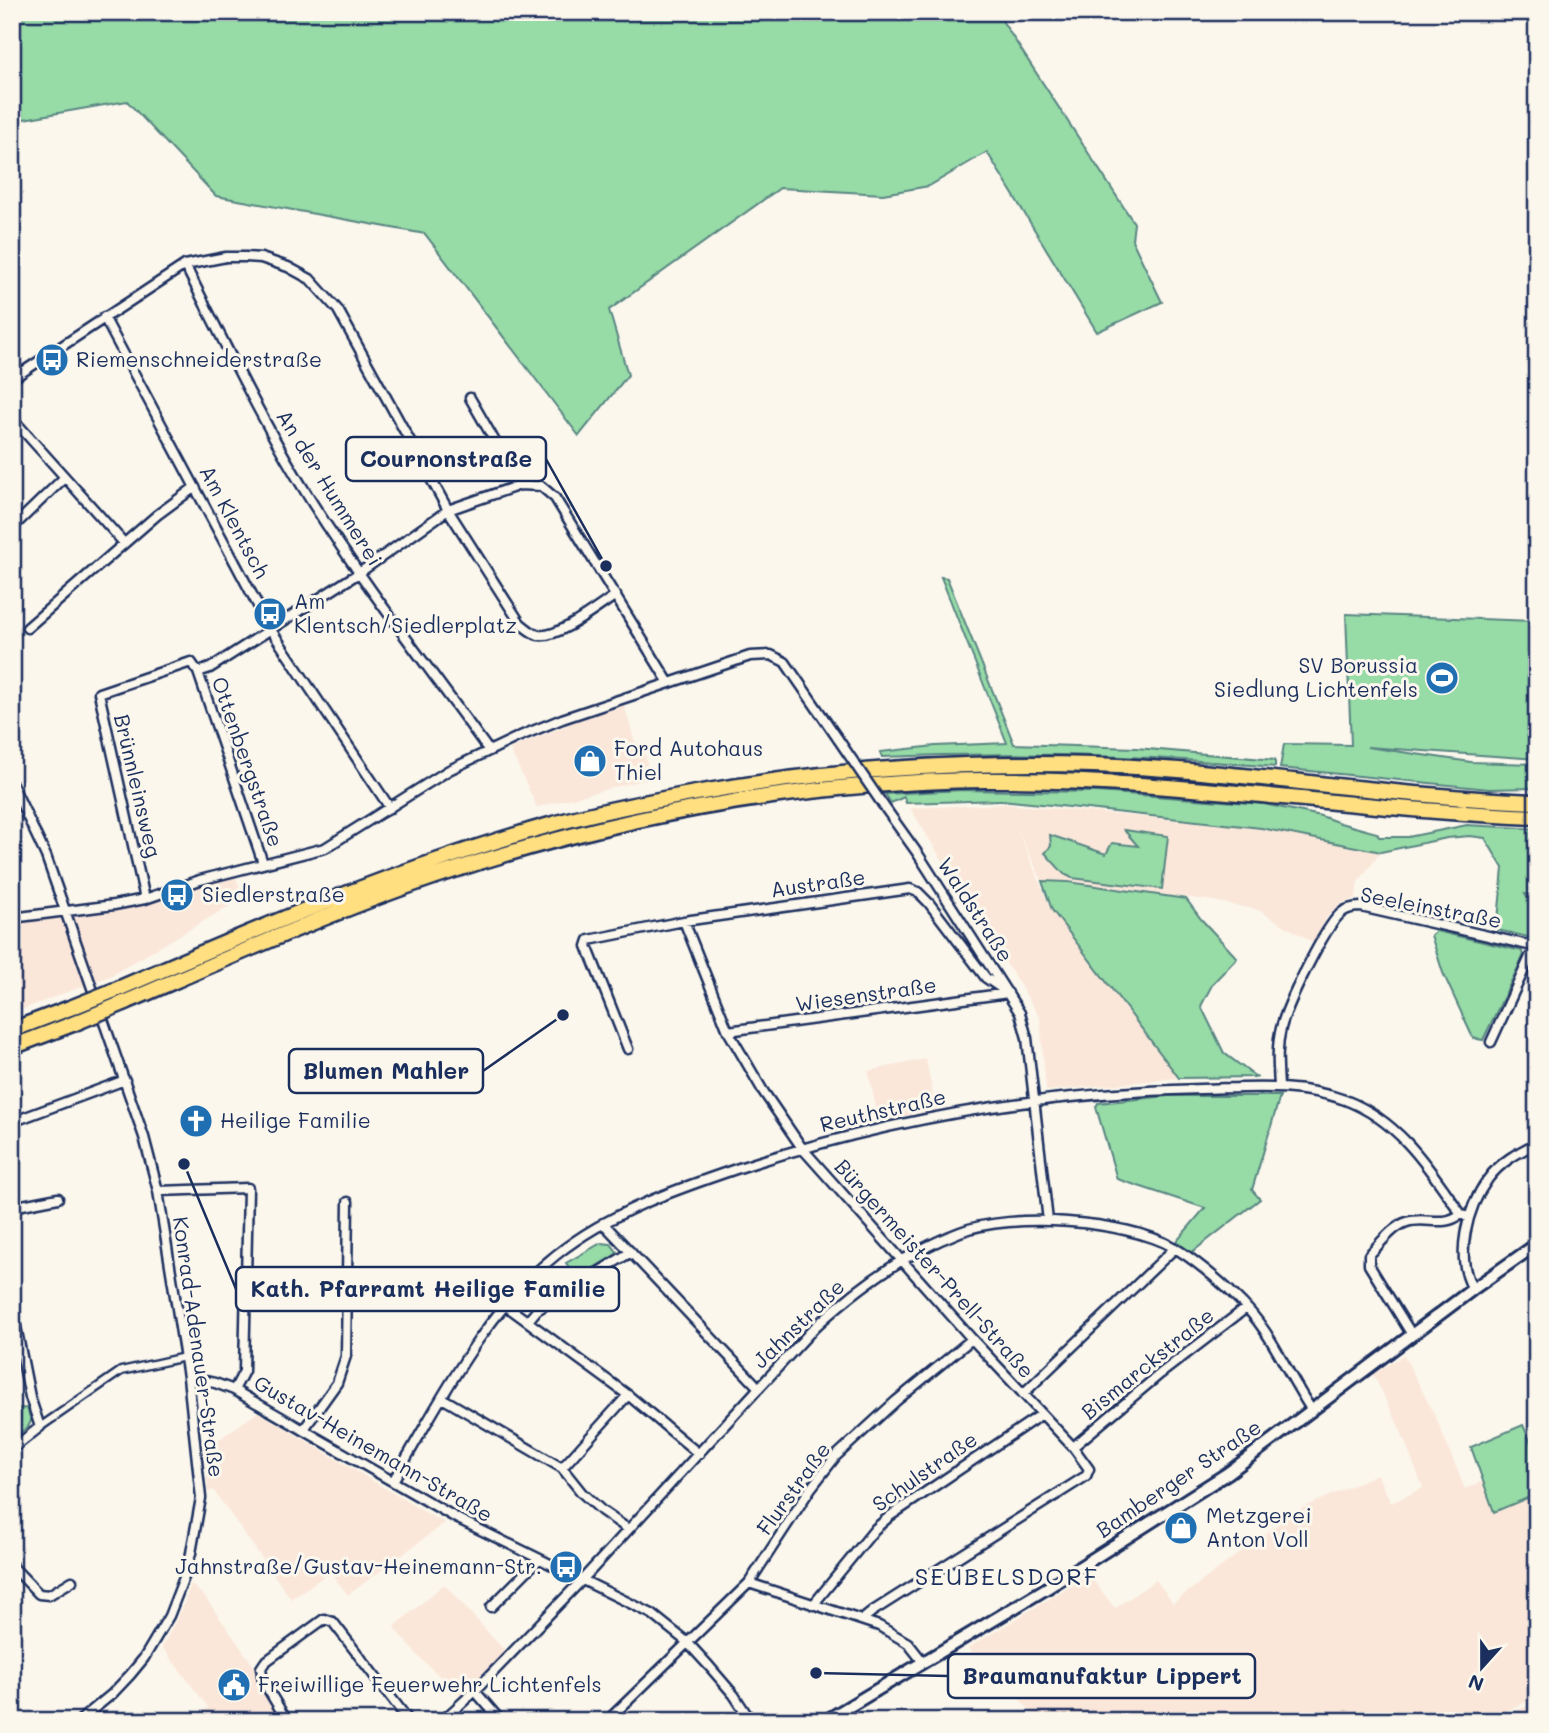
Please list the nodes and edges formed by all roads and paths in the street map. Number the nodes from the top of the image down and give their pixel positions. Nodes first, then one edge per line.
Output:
1 (185, 265) junction
2 (104, 317) junction
3 (12, 379) edge
4 (470, 398) dead end
5 (12, 418) edge
6 (65, 477) junction
7 (520, 485) junction
8 (194, 487) junction
9 (448, 510) junction
10 (12, 528) edge
11 (124, 543) junction
12 (359, 573) junction
13 (616, 595) junction
14 (27, 628) dead end
15 (271, 630) junction
16 (191, 662) joint
17 (198, 672) junction
18 (669, 683) junction
19 (489, 751) junction
20 (12, 784) edge
21 (1537, 802) edge
22 (390, 808) junction
23 (1537, 817) edge
24 (263, 863) junction
25 (145, 900) junction
26 (66, 912) junction
27 (12, 918) edge
28 (684, 921) junction
29 (1536, 946) edge
30 (1008, 993) junction
31 (123, 995) junction
32 (12, 1030) edge
33 (728, 1031) junction
34 (1491, 1042) dead end
35 (12, 1046) edge
36 (628, 1049) dead end
37 (125, 1080) junction
38 (1279, 1087) junction
39 (1035, 1100) junction
40 (12, 1122) edge
41 (1537, 1143) edge
42 (802, 1148) junction
43 (158, 1191) junction
44 (58, 1198) dead end
45 (348, 1202) dead end
46 (12, 1207) edge
47 (1465, 1216) junction
48 (1048, 1221) junction
49 (603, 1223) junction
50 (1537, 1244) edge
51 (1175, 1248) junction
52 (631, 1252) junction
53 (902, 1262) junction
54 (1473, 1289) junction
55 (505, 1305) junction
56 (12, 1306) edge
57 (1246, 1308) junction
58 (528, 1321) junction
59 (1412, 1335) junction
60 (972, 1339) junction
61 (185, 1357) junction
62 (188, 1377) junction
63 (759, 1388) junction
64 (234, 1390) junction
65 (1023, 1394) junction
66 (628, 1395) junction
67 (442, 1398) junction
68 (1311, 1409) junction
69 (1042, 1414) junction
70 (40, 1427) junction
71 (304, 1429) junction
72 (1073, 1447) junction
73 (12, 1449) edge
74 (699, 1454) junction
75 (562, 1468) junction
76 (393, 1481) junction
77 (628, 1529) junction
78 (538, 1560) junction
79 (12, 1566) edge
80 (582, 1580) junction
81 (72, 1581) dead end
82 (749, 1583) junction
83 (813, 1605) junction
84 (491, 1607) dead end
85 (862, 1620) junction
86 (687, 1642) junction
87 (923, 1662) junction
88 (475, 1692) junction
89 (79, 1721) edge
90 (287, 1721) edge
91 (408, 1721) edge
92 (442, 1721) edge
93 (501, 1721) edge
94 (607, 1721) edge
95 (751, 1721) edge
96 (825, 1721) edge

1 - 2 street
1 - 9 street
1 - 12 street, An der Hummerei
2 - 3 street
2 - 8 street, Am Klentsch
4 - 7 street
5 - 6 street
6 - 10 street
6 - 11 street
7 - 9 street
7 - 13 street
8 - 11 street
8 - 15 street, Am Klentsch
9 - 12 street
9 - 13 street
11 - 14 street
12 - 15 street
12 - 19 street, An der Hummerei
13 - 18 street
15 - 17 street
15 - 22 street, Am Klentsch
16 - 17 street, Ottenbergstraße
16 - 25 street, Brünnleinsweg
17 - 24 street, Ottenbergstraße
18 - 19 street
18 - 30 street, Waldstraße, bridge
19 - 22 street
20 - 26 street, Konrad-Adenauer-Straße
21 - 31 highway
22 - 24 street
23 - 31 highway
24 - 25 street
25 - 26 street
26 - 27 street
26 - 37 street, Konrad-Adenauer-Straße
28 - 30 street, Austraße
28 - 33 street, Bürgermeister-Prell-Straße
28 - 36 street, Austraße
29 - 34 street
29 - 38 street, Seeleinstraße
30 - 33 street, Wiesenstraße
30 - 39 street, Waldstraße
31 - 32 highway, bridge
31 - 35 highway, bridge
33 - 42 street, Bürgermeister-Prell-Straße
37 - 40 street
37 - 43 street, Konrad-Adenauer-Straße
38 - 39 street, Reuthstraße
38 - 47 street, Reuthstraße
39 - 42 street, Reuthstraße
39 - 48 street, Waldstraße
41 - 47 street
42 - 49 street, Reuthstraße
42 - 53 street, Bürgermeister-Prell-Straße
43 - 61 street, Konrad-Adenauer-Straße
43 - 64 street
44 - 46 street
45 - 71 street
47 - 54 street
47 - 59 street
48 - 51 street, Jahnstraße
48 - 53 street, Jahnstraße
49 - 52 street
49 - 55 street, Reuthstraße
50 - 54 street, Bamberger Straße
51 - 57 street, Jahnstraße
51 - 65 street
52 - 58 street
52 - 63 street
53 - 60 street, Bürgermeister-Prell-Straße
53 - 63 street, Jahnstraße
54 - 59 street, Bamberger Straße
55 - 58 street
55 - 67 street, Reuthstraße
56 - 70 street
57 - 68 street, Jahnstraße
57 - 72 street, Bismarckstraße
58 - 66 street
59 - 68 street, Bamberger Straße
60 - 65 street, Bürgermeister-Prell-Straße
60 - 82 street, Flurstraße
61 - 62 street, Konrad-Adenauer-Straße
61 - 70 street
62 - 64 street, Gustav-Heinemann-Straße
62 - 89 street, Konrad-Adenauer-Straße
63 - 74 street, Jahnstraße
64 - 71 street, Gustav-Heinemann-Straße
65 - 69 street, Bürgermeister-Prell-Straße
66 - 74 street
66 - 75 street
67 - 75 street
67 - 76 street, Reuthstraße
68 - 87 street, Bamberger Straße
69 - 72 street, Bürgermeister-Prell-Straße
69 - 83 street, Schulstraße
70 - 73 street
71 - 76 street, Gustav-Heinemann-Straße
72 - 85 street, Bürgermeister-Prell-Straße
74 - 77 street, Jahnstraße
75 - 77 street
76 - 78 street, Gustav-Heinemann-Straße
77 - 80 street, Jahnstraße
78 - 80 street, Gustav-Heinemann-Straße
78 - 84 street
79 - 81 street
80 - 86 street, Gustav-Heinemann-Straße
80 - 88 street, Jahnstraße
82 - 83 street
82 - 86 street, Flurstraße
83 - 85 street
85 - 87 street
86 - 94 street, Flurstraße
86 - 95 street, Gustav-Heinemann-Straße
87 - 96 street, Bamberger Straße
88 - 92 street, Jahnstraße
88 - 93 street
90 - 91 street

